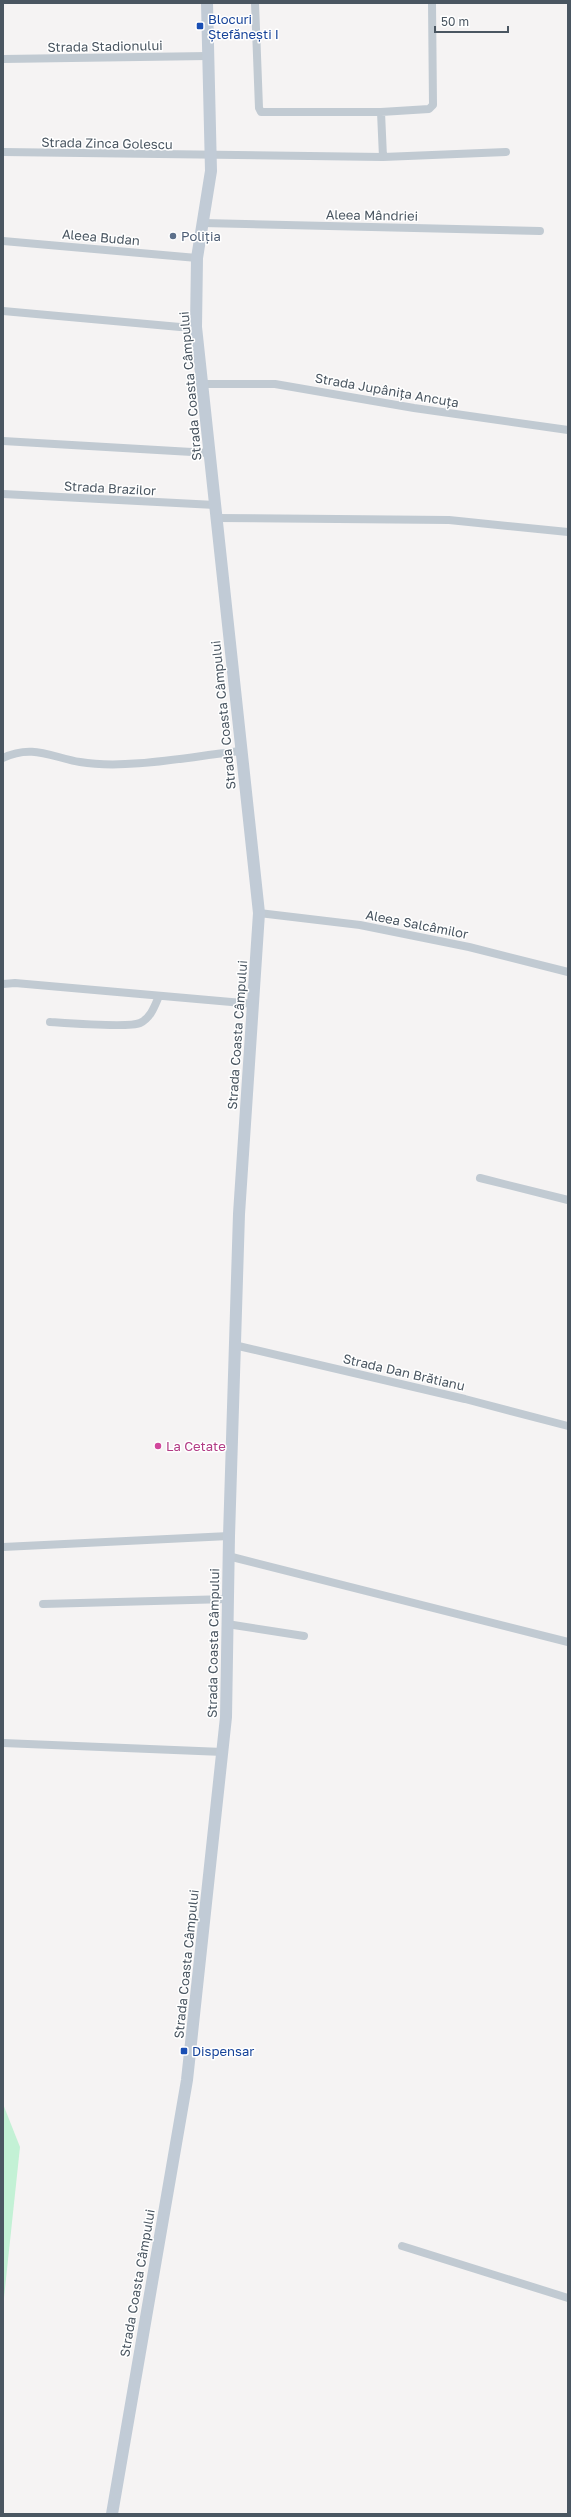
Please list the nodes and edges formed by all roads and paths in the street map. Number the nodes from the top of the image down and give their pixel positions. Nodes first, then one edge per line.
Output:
1 (207, 3) edge
2 (255, 3) edge
3 (432, 3) edge
4 (208, 56) junction
5 (3, 59) edge
6 (381, 112) junction
7 (3, 152) edge
8 (506, 152) dead end
9 (211, 157) junction
10 (383, 157) junction
11 (203, 223) junction
12 (540, 231) dead end
13 (3, 241) edge
14 (198, 258) junction
15 (3, 311) edge
16 (196, 326) junction
17 (202, 384) junction
18 (568, 430) edge
19 (3, 440) edge
20 (209, 454) junction
21 (3, 494) edge
22 (215, 505) junction
23 (216, 518) junction
24 (568, 532) edge
25 (241, 751) junction
26 (3, 758) edge
27 (259, 913) junction
28 (568, 972) edge
29 (3, 984) edge
30 (159, 996) junction
31 (254, 1004) junction
32 (50, 1022) dead end
33 (480, 1178) dead end
34 (568, 1200) edge
35 (234, 1346) junction
36 (568, 1426) edge
37 (229, 1536) junction
38 (3, 1547) edge
39 (228, 1556) junction
40 (228, 1600) junction
41 (43, 1604) dead end
42 (227, 1624) junction
43 (304, 1636) dead end
44 (568, 1642) edge
45 (3, 1743) edge
46 (223, 1752) junction
47 (402, 2246) dead end
48 (568, 2298) edge
49 (112, 2514) edge

1 - 4 street, Strada Coasta Câmpului
2 - 6 street
3 - 6 street
4 - 5 street, Strada Stadionului
4 - 9 street, Strada Coasta Câmpului
6 - 10 street
7 - 9 street, Strada Zinca Golescu
8 - 10 street
9 - 10 street
9 - 11 street, Strada Coasta Câmpului
11 - 12 street, Aleea Mândriei
11 - 14 street, Strada Coasta Câmpului
13 - 14 street, Aleea Budan
14 - 16 street, Strada Coasta Câmpului
15 - 16 street
16 - 17 street, Strada Coasta Câmpului
17 - 18 street, Strada Jupânița Ancuța
17 - 20 street, Strada Coasta Câmpului
19 - 20 street
20 - 22 street, Strada Coasta Câmpului
21 - 22 street, Strada Brazilor
22 - 23 street, Strada Coasta Câmpului
23 - 24 street
23 - 25 street, Strada Coasta Câmpului
25 - 26 street
25 - 27 street, Strada Coasta Câmpului
27 - 28 street, Aleea Salcâmilor
27 - 31 street, Strada Coasta Câmpului
29 - 30 street
30 - 31 street
30 - 32 street
31 - 35 street, Strada Coasta Câmpului
33 - 34 street
35 - 36 street, Strada Dan Brătianu
35 - 37 street, Strada Coasta Câmpului
37 - 38 street
37 - 39 street, Strada Coasta Câmpului
39 - 40 street, Strada Coasta Câmpului
39 - 44 street, Strada Coasta Câmpului
40 - 41 street
40 - 42 street, Strada Coasta Câmpului
42 - 43 street
42 - 46 street, Strada Coasta Câmpului
45 - 46 street
46 - 49 street, Strada Coasta Câmpului
47 - 48 street

